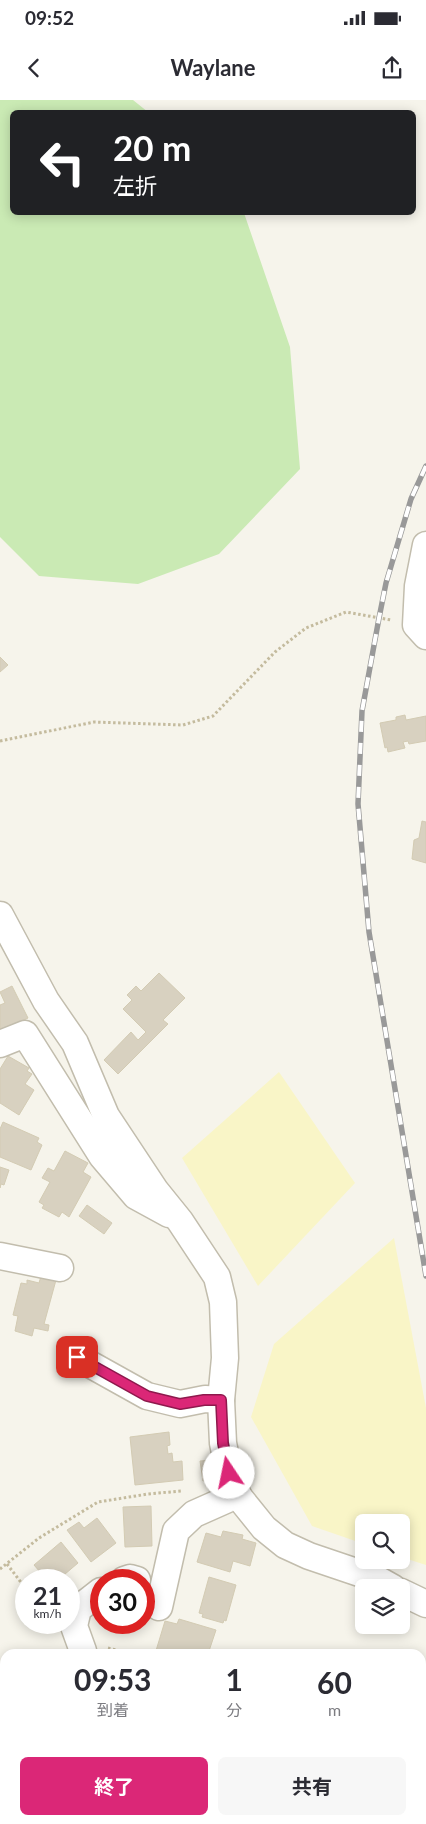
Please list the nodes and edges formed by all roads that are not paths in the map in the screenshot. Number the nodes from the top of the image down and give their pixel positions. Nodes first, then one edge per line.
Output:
1 (426, 544) edge
2 (422, 586) edge
3 (421, 631) edge
4 (0, 915) edge
5 (0, 1044) edge
6 (180, 1221) junction
7 (0, 1256) edge
8 (60, 1268) dead end
9 (77, 1357) dead end
10 (221, 1400) junction
11 (239, 1497) junction
12 (377, 1579) edge
13 (155, 1593) edge
14 (410, 1596) edge
15 (90, 1599) edge
16 (426, 1604) edge
17 (82, 1649) edge

1 - 2 street
2 - 3 street
4 - 6 street
5 - 6 street
6 - 10 street
7 - 8 street
9 - 10 street
10 - 11 street
11 - 12 street
11 - 13 street
14 - 16 street
15 - 17 street

